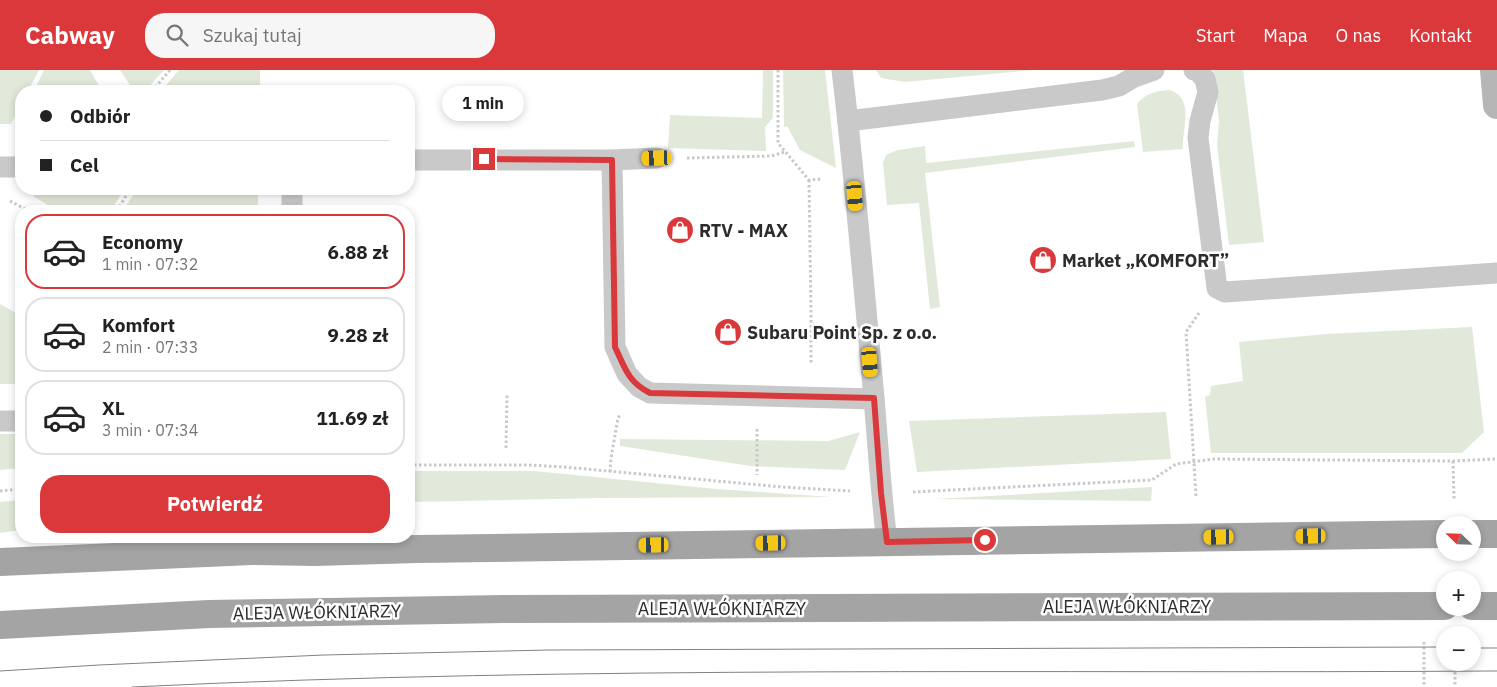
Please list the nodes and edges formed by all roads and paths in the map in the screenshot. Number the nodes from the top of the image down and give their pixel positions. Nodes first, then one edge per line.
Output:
1 (170, 70) edge
2 (778, 70) edge
3 (842, 70) edge
4 (1154, 70) edge
5 (1194, 70) edge
6 (1494, 70) edge
7 (157, 85) edge
8 (1497, 105) edge
9 (848, 121) junction
10 (785, 152) junction
11 (657, 158) joint
12 (415, 160) edge
13 (612, 160) junction
14 (0, 167) edge
15 (15, 167) edge
16 (853, 177) junction
17 (809, 180) junction
18 (7, 199) dead end
19 (18, 205) edge
20 (1497, 273) edge
21 (1217, 288) junction
22 (639, 387) junction
23 (507, 395) dead end
24 (822, 397) junction
25 (874, 398) junction
26 (0, 421) edge
27 (15, 421) edge
28 (506, 448) dead end
29 (757, 452) dead end
30 (1497, 459) edge
31 (1453, 461) junction
32 (1194, 462) junction
33 (415, 465) edge
34 (610, 472) junction
35 (757, 476) dead end
36 (15, 490) edge
37 (0, 491) edge
38 (881, 493) junction
39 (1196, 496) dead end
40 (1454, 502) dead end
41 (1436, 534) edge
42 (1481, 534) edge
43 (1497, 534) edge
44 (887, 542) junction
45 (314, 544) edge
46 (0, 562) edge
47 (1436, 606) edge
48 (1481, 606) edge
49 (1497, 606) edge
50 (0, 625) edge
51 (1455, 671) edge
52 (1455, 687) edge

1 - 7 path
2 - 10 path
3 - 9 lane
4 - 9 lane
5 - 21 lane
6 - 8 street
9 - 16 lane
10 - 11 path
10 - 17 path
11 - 13 lane
12 - 13 lane
13 - 22 lane
14 - 15 lane
16 - 17 path
16 - 25 lane
17 - 24 path
18 - 19 path
20 - 21 lane
21 - 32 path
22 - 24 lane
22 - 34 path
23 - 28 path
24 - 25 lane
25 - 38 lane
26 - 27 lane
29 - 35 path
30 - 31 path
31 - 32 path
31 - 40 path
32 - 38 path
32 - 39 path
33 - 34 path
34 - 38 path
36 - 37 path
38 - 44 lane
41 - 44 main road
42 - 43 main road
44 - 45 main road
45 - 46 main road
47 - 50 main road, ALEJA WŁÓKNIARZY
48 - 49 main road
51 - 52 path

